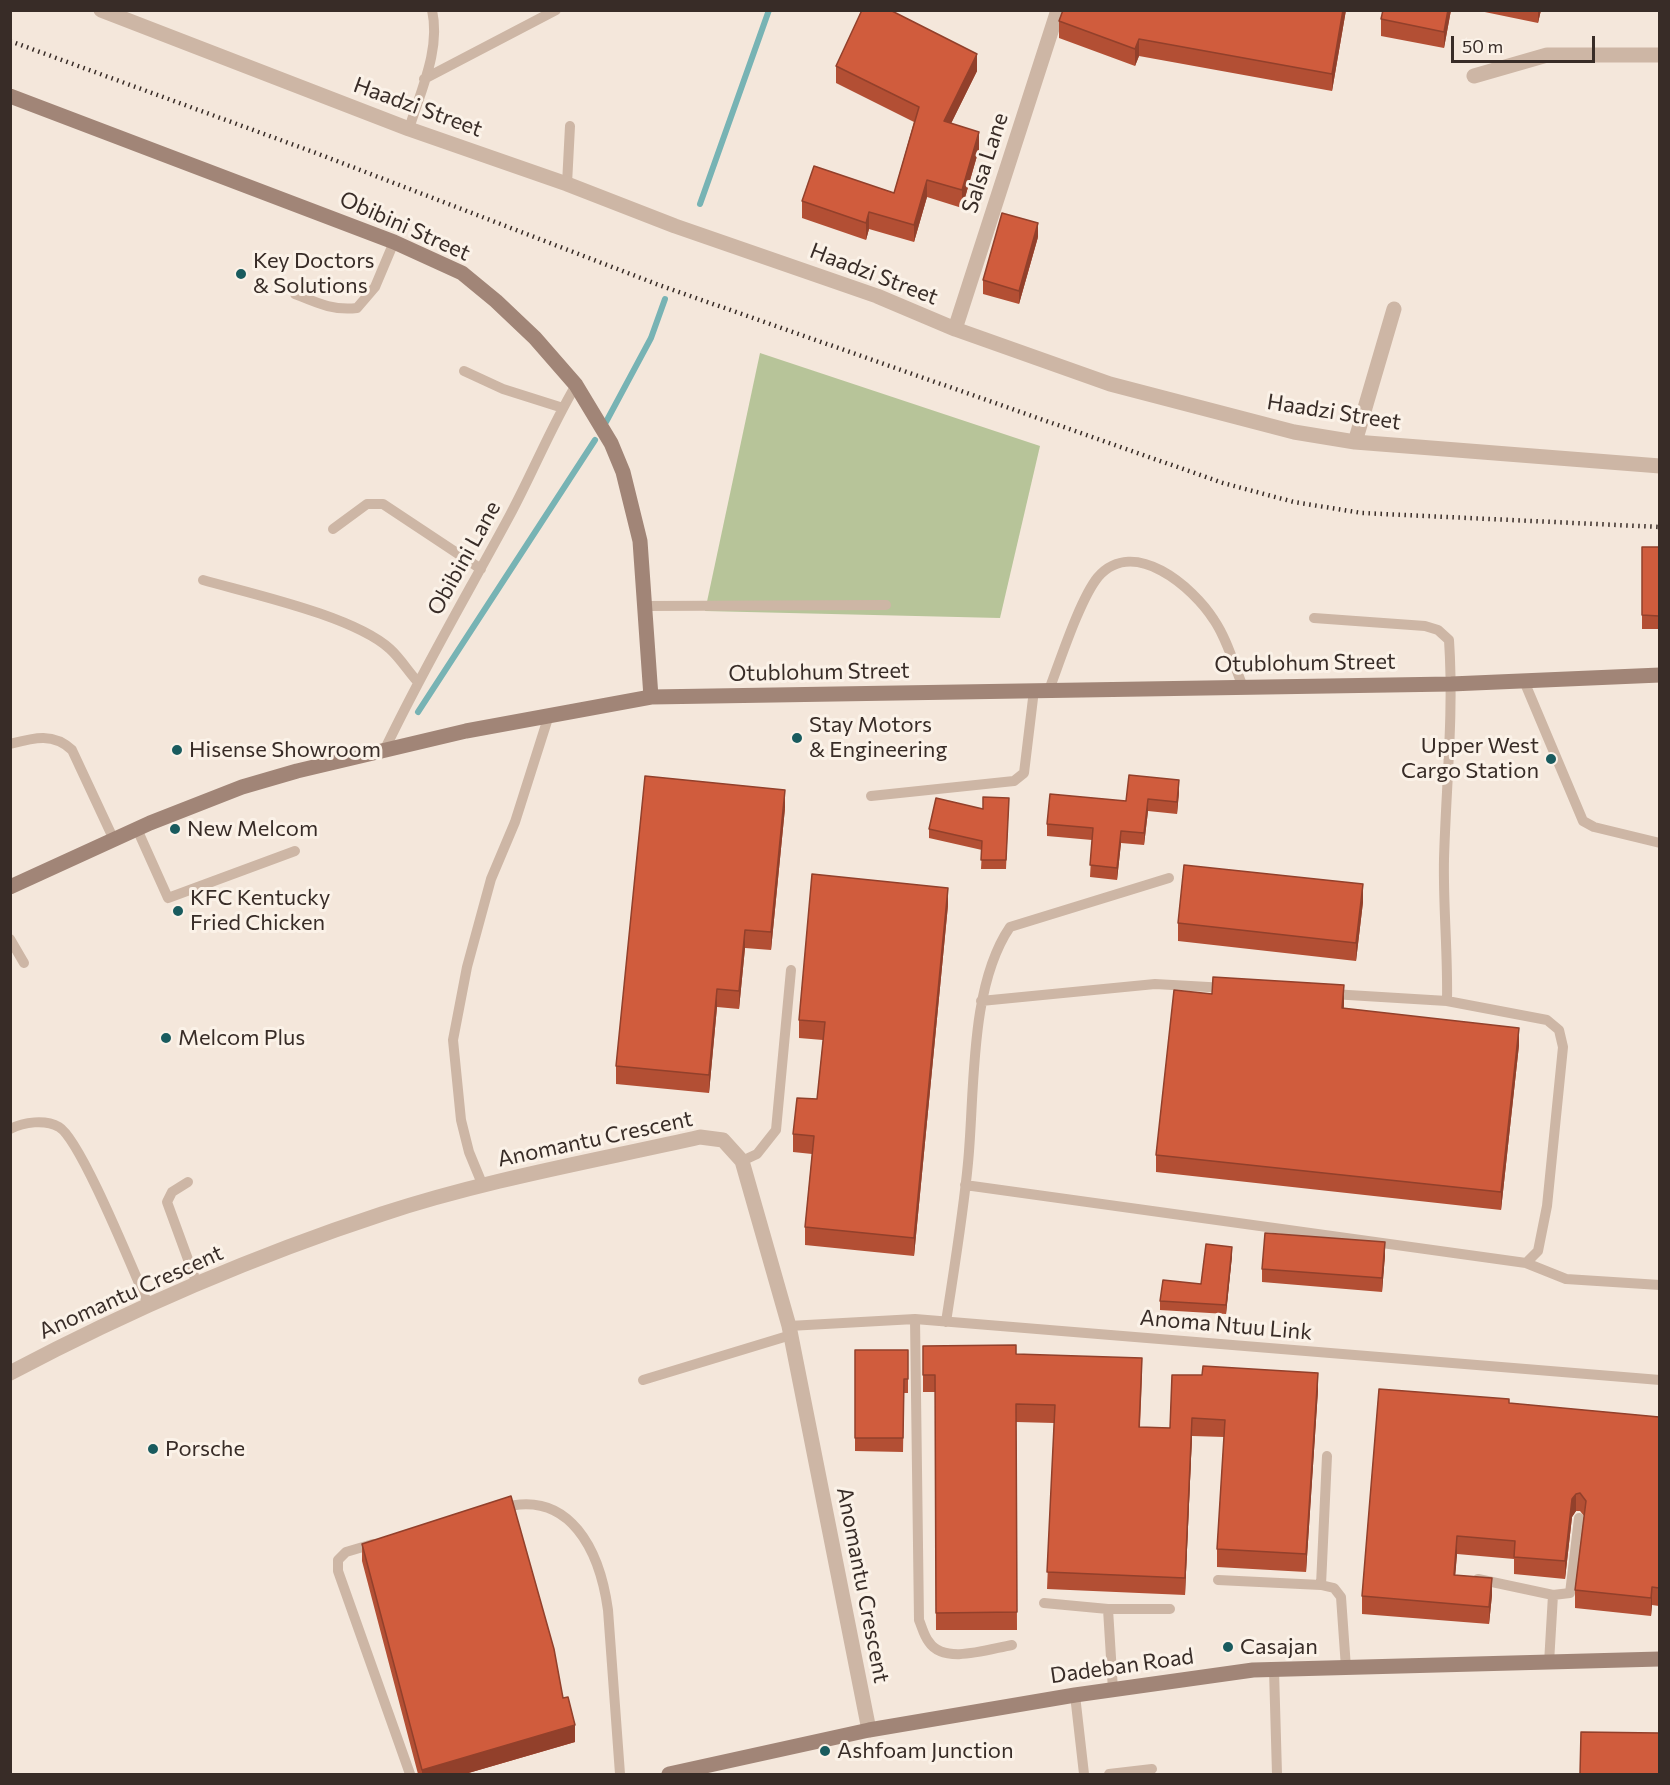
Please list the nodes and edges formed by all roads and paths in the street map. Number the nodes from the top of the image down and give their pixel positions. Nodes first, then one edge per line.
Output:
1 (101, 10) edge
2 (432, 10) edge
3 (556, 10) edge
4 (1058, 10) edge
5 (1659, 55) edge
6 (1474, 76) dead end
7 (424, 79) junction
8 (10, 96) edge
9 (570, 126) dead end
10 (409, 129) junction
11 (567, 184) junction
12 (394, 242) junction
13 (295, 294) dead end
14 (1394, 309) dead end
15 (955, 329) junction
16 (465, 372) dead end
17 (576, 385) junction
18 (562, 408) junction
19 (1355, 442) junction
20 (1659, 466) edge
21 (333, 529) dead end
22 (482, 569) junction
23 (203, 580) dead end
24 (886, 605) dead end
25 (646, 606) junction
26 (1314, 618) dead end
27 (1659, 675) edge
28 (417, 681) junction
29 (1524, 681) junction
30 (1451, 684) junction
31 (1243, 687) junction
32 (1041, 690) junction
33 (651, 697) junction
34 (549, 715) junction
35 (10, 744) edge
36 (385, 749) junction
37 (871, 796) dead end
38 (137, 829) junction
39 (114, 840) junction
40 (1659, 843) edge
41 (295, 851) dead end
42 (1169, 878) dead end
43 (10, 887) edge
44 (10, 939) edge
45 (24, 963) dead end
46 (791, 969) dead end
47 (1237, 989) edge
48 (1318, 993) edge
49 (981, 1001) junction
50 (1447, 1001) junction
51 (10, 1129) edge
52 (742, 1161) junction
53 (188, 1182) dead end
54 (965, 1185) junction
55 (483, 1186) junction
56 (1526, 1263) junction
57 (197, 1284) junction
58 (1659, 1285) edge
59 (148, 1304) junction
60 (915, 1319) junction
61 (946, 1322) junction
62 (790, 1331) junction
63 (10, 1373) edge
64 (643, 1380) dead end
65 (1659, 1380) edge
66 (1327, 1456) dead end
67 (488, 1511) edge
68 (1579, 1518) dead end
69 (379, 1542) edge
70 (1474, 1578) edge
71 (1218, 1580) dead end
72 (1321, 1585) junction
73 (1553, 1595) junction
74 (1044, 1603) dead end
75 (1108, 1609) junction
76 (1170, 1609) dead end
77 (1012, 1646) dead end
78 (1659, 1659) edge
79 (1549, 1663) junction
80 (1346, 1668) junction
81 (1274, 1670) junction
82 (1113, 1690) junction
83 (1075, 1695) junction
84 (869, 1730) junction
85 (1152, 1769) dead end
86 (410, 1774) edge
87 (620, 1774) edge
88 (669, 1774) edge
89 (1084, 1774) edge
90 (1109, 1774) edge
91 (1277, 1774) edge

1 - 10 street, Haadzi Street
2 - 7 lane
3 - 7 lane
4 - 15 street, Salsa Lane
5 - 6 street
7 - 10 lane
8 - 12 street, Obibini Street
9 - 11 lane
10 - 11 street, Haadzi Street
11 - 15 street, Haadzi Street
12 - 13 lane
12 - 17 street, Obibini Street
14 - 19 street
15 - 19 street, Haadzi Street
16 - 18 lane
17 - 18 lane, Obibini Lane
17 - 25 street, Obibini Street
18 - 22 lane, Obibini Lane
19 - 20 street, Haadzi Street
21 - 22 lane
22 - 28 lane, Obibini Lane
23 - 28 lane
24 - 25 lane
25 - 33 street, Obibini Street
26 - 30 lane
27 - 29 street, Otublohum Street
28 - 36 lane, Obibini Lane
29 - 30 street, Otublohum Street
29 - 40 lane
30 - 31 street, Otublohum Street
30 - 50 lane
31 - 32 street, Otublohum Street
31 - 32 lane
32 - 33 street, Otublohum Street
32 - 37 lane
33 - 34 street, Otublohum Street
34 - 36 street, Otublohum Street
34 - 55 lane
35 - 39 lane
36 - 38 street, Otublohum Street
38 - 39 street, Otublohum Street
38 - 41 lane
39 - 43 street, Otublohum Street
42 - 49 lane
44 - 45 lane
46 - 52 lane
47 - 49 lane
48 - 50 lane
49 - 54 lane
50 - 56 lane
51 - 59 lane
52 - 55 street, Anomantu Crescent
52 - 62 street, Anomantu Crescent
53 - 57 lane
54 - 56 lane
54 - 61 lane
55 - 57 street, Anomantu Crescent
56 - 58 lane
57 - 59 street, Anomantu Crescent
59 - 63 street, Anomantu Crescent
60 - 61 lane, Anoma Ntuu Link
60 - 62 lane, Anoma Ntuu Link
60 - 77 lane
61 - 65 lane, Anoma Ntuu Link
62 - 64 lane, Anoma Ntuu Link
62 - 84 street, Anomantu Crescent
66 - 72 lane
67 - 87 lane
68 - 73 lane
69 - 86 lane
70 - 73 lane
71 - 72 lane
72 - 80 lane
73 - 79 lane
74 - 75 lane
75 - 76 lane
75 - 82 lane
78 - 79 street, Dadeban Road
79 - 80 street, Dadeban Road
80 - 81 street, Dadeban Road
81 - 82 street, Dadeban Road
81 - 91 lane
82 - 83 street, Dadeban Road
83 - 84 street, Dadeban Road
83 - 89 lane
84 - 88 street, Dadeban Road
85 - 90 lane

